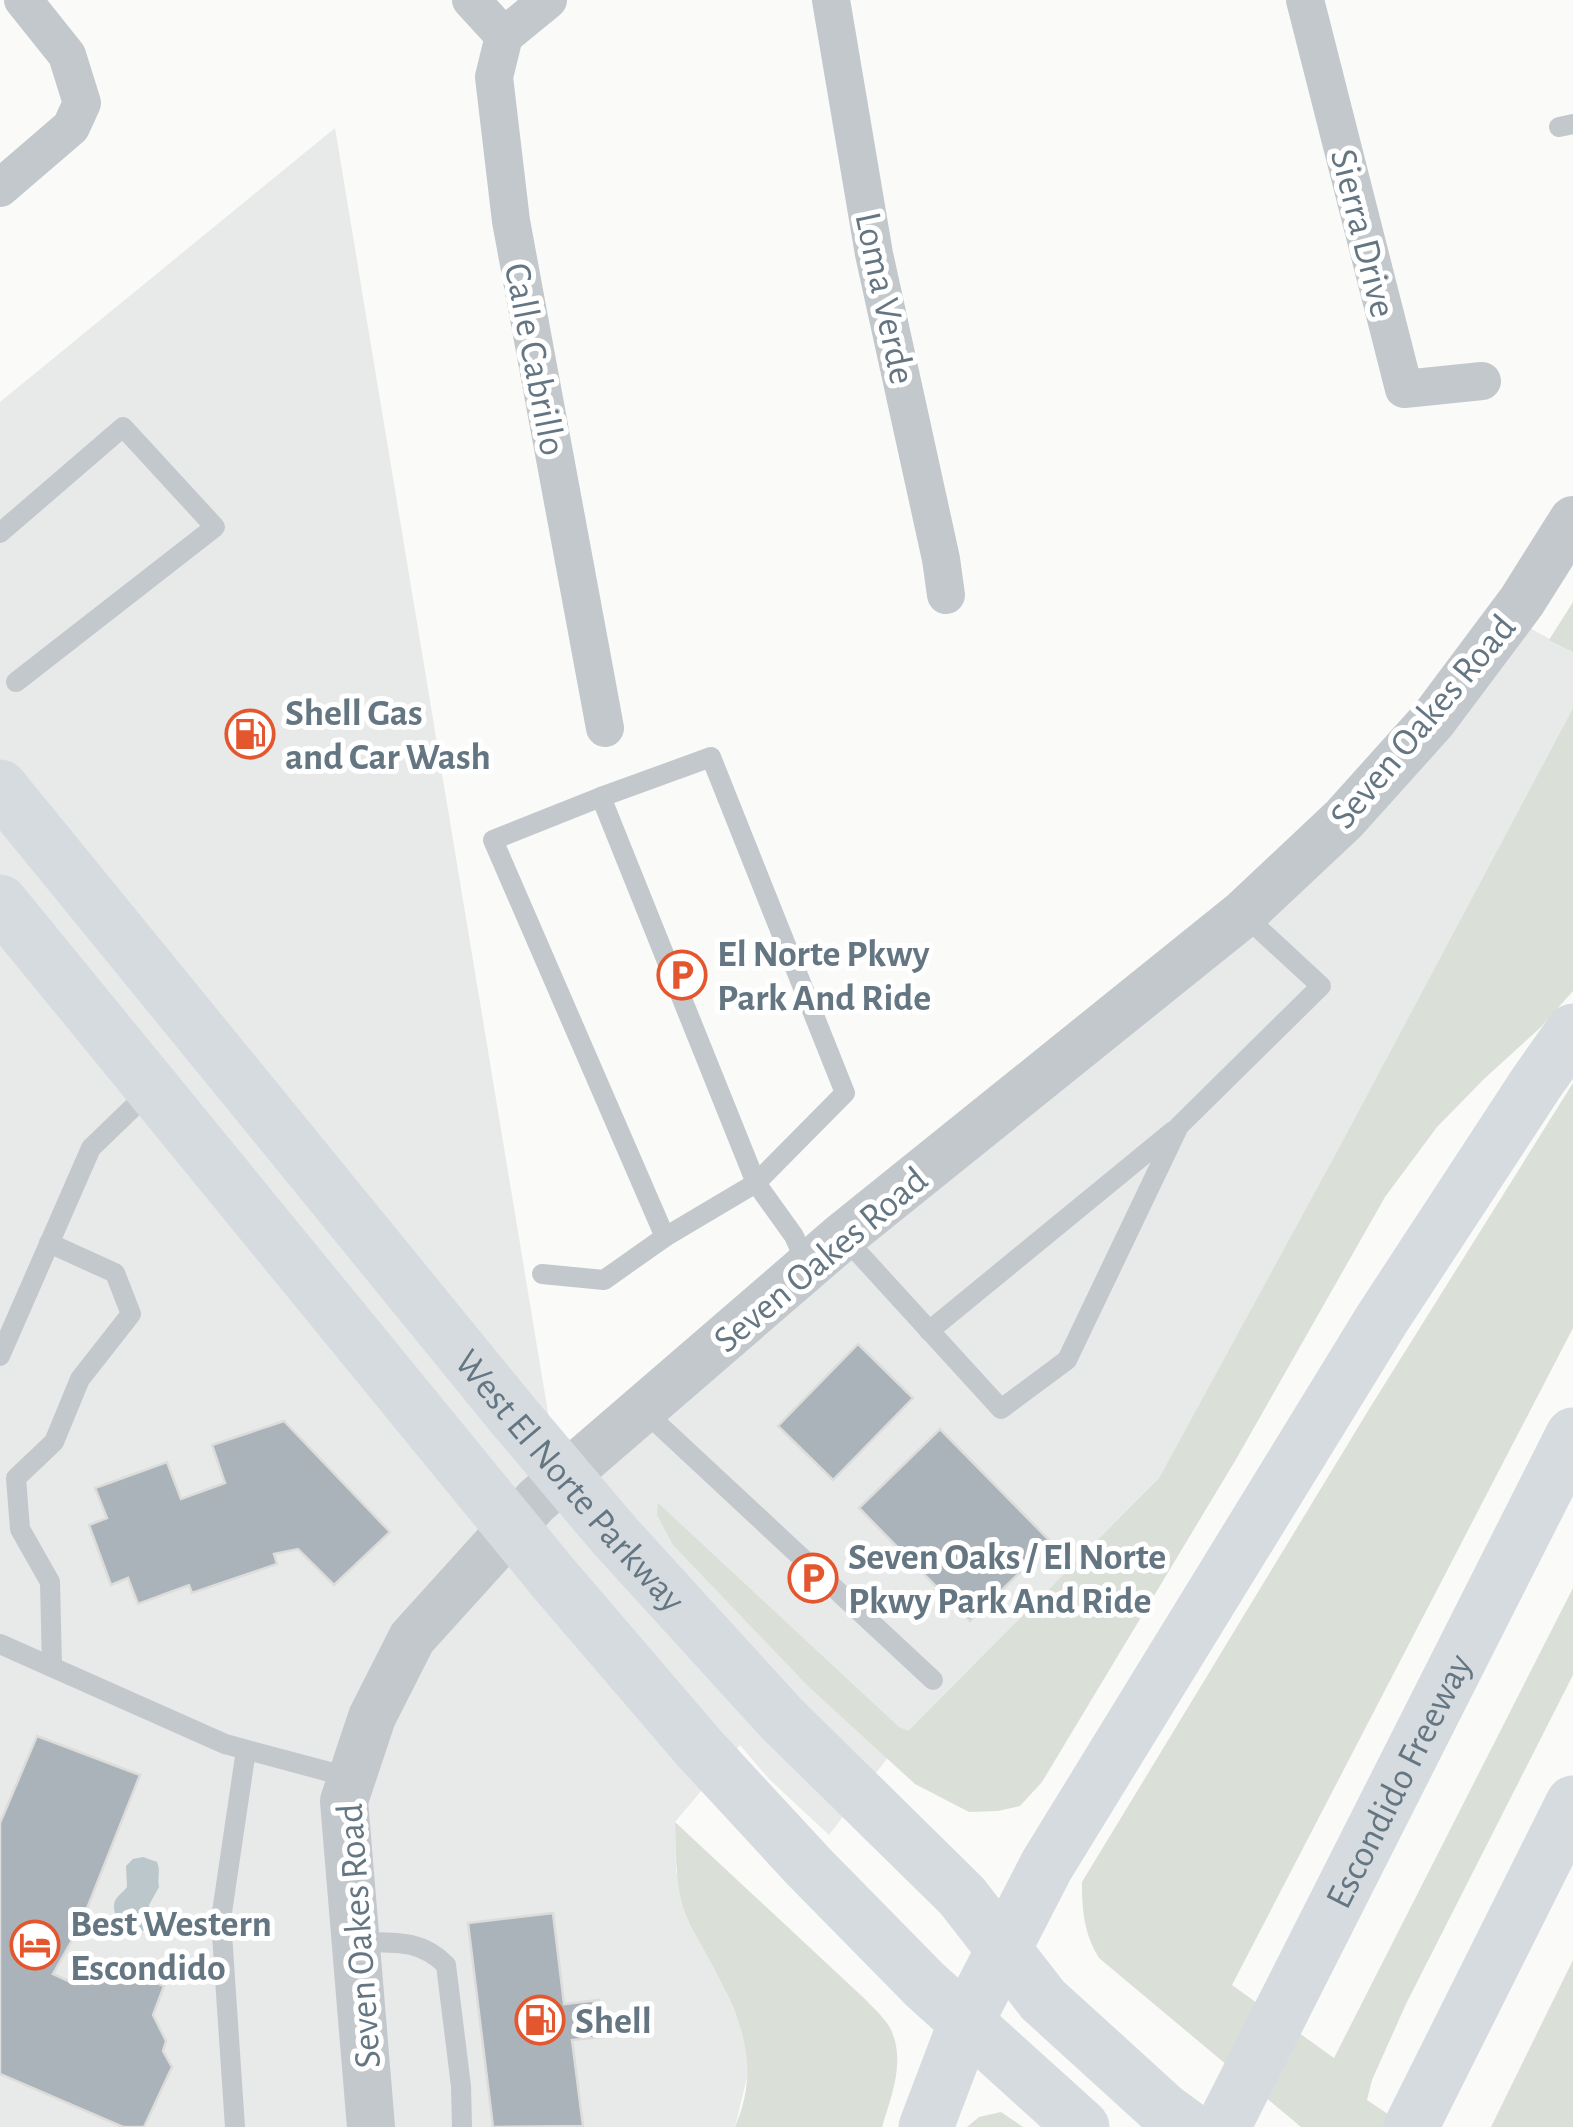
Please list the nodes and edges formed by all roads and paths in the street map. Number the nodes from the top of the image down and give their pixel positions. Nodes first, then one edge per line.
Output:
1 (23, 0) edge
2 (471, 0) edge
3 (548, 0) edge
4 (831, 0) edge
5 (1305, 0) edge
6 (504, 36) junction
7 (0, 188) edge
8 (1482, 380) dead end
9 (1573, 520) edge
10 (0, 533) edge
11 (946, 595) dead end
12 (16, 682) dead end
13 (605, 728) dead end
14 (0, 787) edge
15 (601, 798) junction
16 (0, 902) edge
17 (1244, 914) junction
18 (1573, 1031) edge
19 (152, 1090) junction
20 (1179, 1126) junction
21 (756, 1183) junction
22 (665, 1237) junction
23 (49, 1244) junction
24 (826, 1251) junction
25 (542, 1274) dead end
26 (929, 1331) junction
27 (0, 1356) edge
28 (642, 1409) junction
29 (1573, 1436) edge
30 (564, 1476) junction
31 (512, 1528) junction
32 (0, 1644) edge
33 (52, 1667) junction
34 (934, 1680) dead end
35 (246, 1750) junction
36 (352, 1778) junction
37 (1573, 1804) edge
38 (356, 1942) junction
39 (1003, 1949) junction
40 (966, 2022) junction
41 (1420, 2109) edge
42 (235, 2127) edge
43 (371, 2127) edge
44 (462, 2127) edge
45 (926, 2127) edge
46 (1082, 2127) edge
47 (1187, 2127) edge
48 (1223, 2127) edge

1 - 7 street
2 - 6 street
3 - 6 street
4 - 11 street, Loma Verde
5 - 8 street, Sierra Drive
6 - 13 street, Calle Cabrillo
9 - 17 street, Seven Oakes Road
10 - 12 lane
14 - 30 main road, West El Norte Parkway
15 - 21 lane
15 - 21 lane
15 - 22 lane
16 - 19 main road, West El Norte Parkway
17 - 20 lane
17 - 24 street, Seven Oakes Road
18 - 39 main road
19 - 23 lane
19 - 31 main road, West El Norte Parkway
20 - 26 lane
20 - 26 lane
21 - 22 lane
21 - 24 lane
22 - 25 lane
23 - 27 lane
23 - 33 lane
24 - 26 lane
24 - 28 street, Seven Oakes Road
28 - 30 street, Seven Oakes Road
28 - 34 lane
29 - 48 main road, Escondido Freeway
30 - 31 street, Seven Oakes Road
30 - 39 main road, West El Norte Parkway
31 - 36 street, Seven Oakes Road
31 - 40 main road, West El Norte Parkway
32 - 33 lane
33 - 35 lane
35 - 36 lane
35 - 42 lane
36 - 38 street, Seven Oakes Road
37 - 41 main road
38 - 43 street, Seven Oakes Road
38 - 44 lane
39 - 40 main road
39 - 47 main road, West El Norte Parkway
40 - 45 main road
40 - 46 main road, West El Norte Parkway

